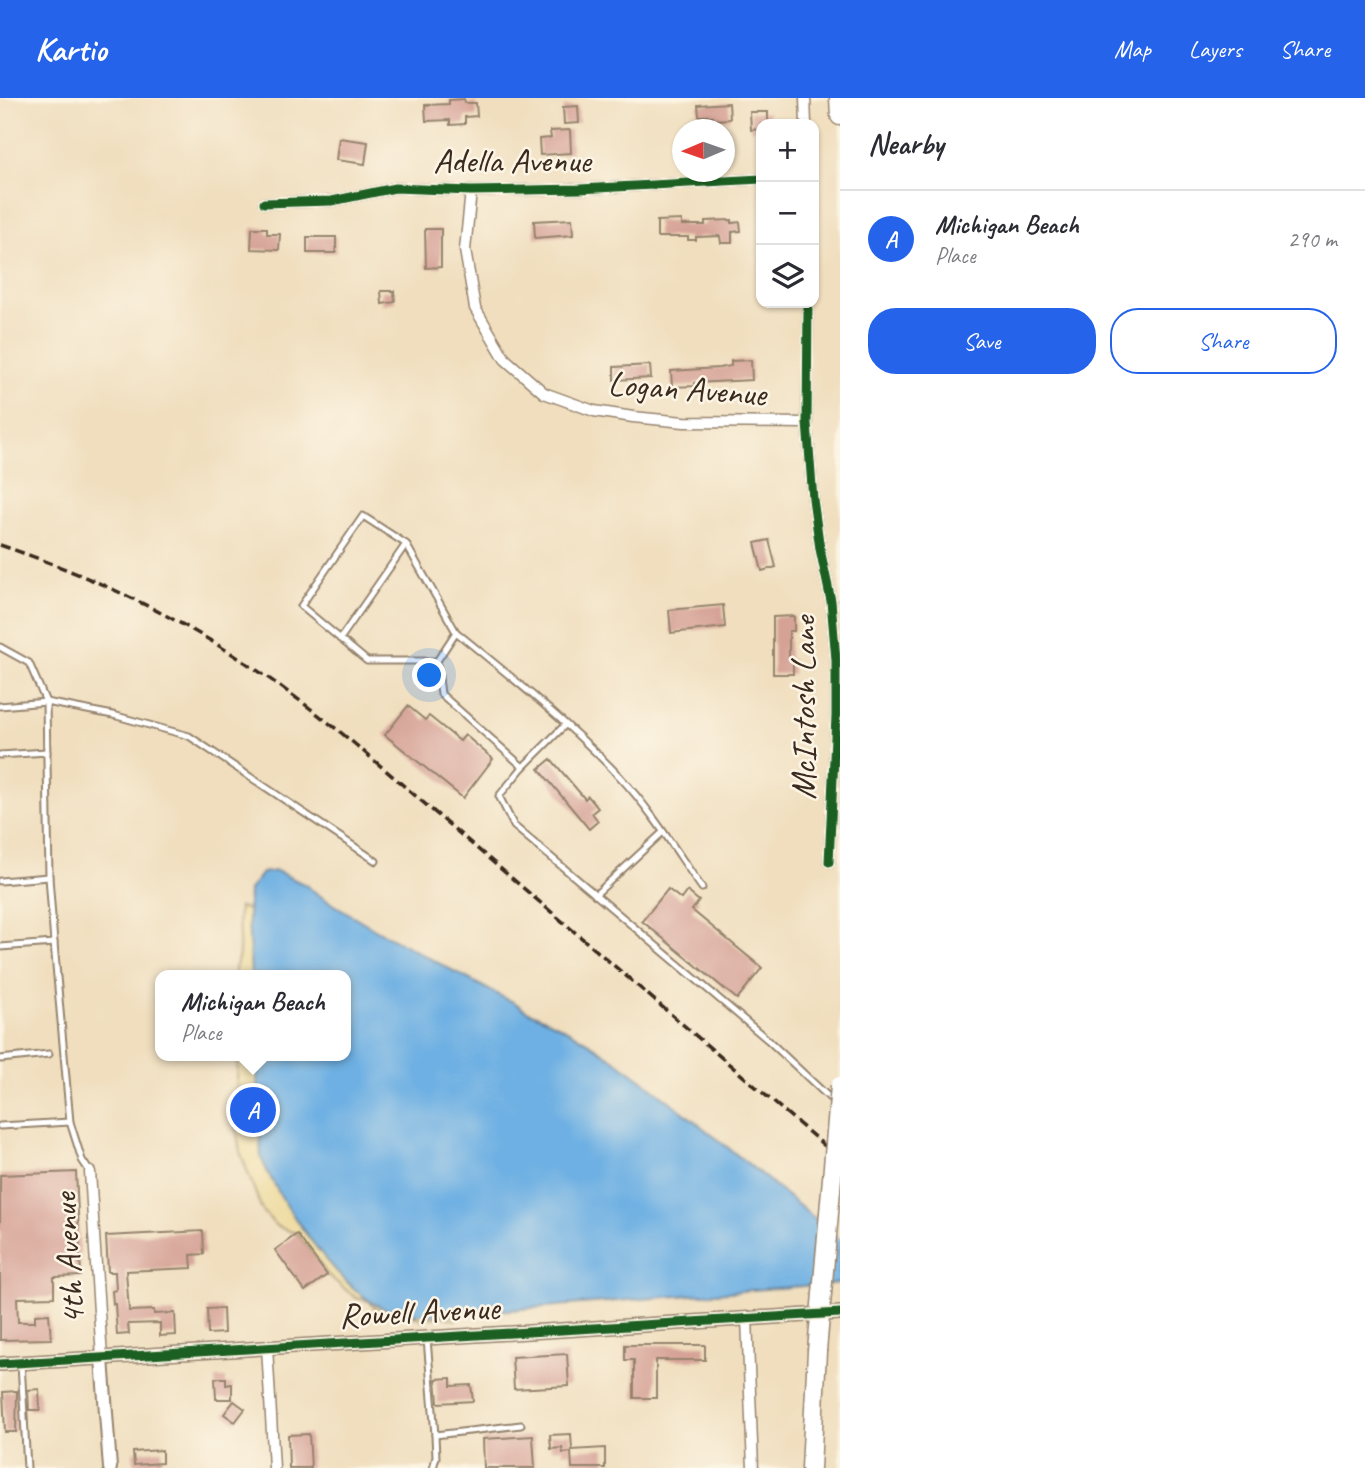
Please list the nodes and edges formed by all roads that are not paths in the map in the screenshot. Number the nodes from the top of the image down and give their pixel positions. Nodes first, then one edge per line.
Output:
1 (804, 98) edge
2 (839, 98) edge
3 (840, 116) edge
4 (806, 119) edge
5 (756, 179) edge
6 (471, 191) junction
7 (264, 203) dead end
8 (808, 308) edge
9 (807, 423) junction
10 (406, 544) junction
11 (456, 632) junction
12 (340, 639) junction
13 (0, 647) edge
14 (437, 661) junction
15 (46, 702) junction
16 (0, 706) edge
17 (565, 725) junction
18 (47, 752) junction
19 (0, 755) edge
20 (523, 767) junction
21 (663, 832) junction
22 (376, 861) dead end
23 (829, 862) dead end
24 (49, 877) junction
25 (0, 881) edge
26 (702, 888) dead end
27 (595, 895) junction
28 (54, 943) junction
29 (0, 947) edge
30 (49, 1054) dead end
31 (0, 1059) edge
32 (840, 1086) edge
33 (840, 1107) edge
34 (70, 1122) junction
35 (0, 1126) edge
36 (90, 1172) joint
37 (840, 1313) edge
38 (747, 1318) junction
39 (427, 1339) junction
40 (267, 1347) junction
41 (102, 1358) junction
42 (21, 1363) junction
43 (0, 1364) edge
44 (521, 1425) dead end
45 (435, 1434) junction
46 (27, 1468) edge
47 (110, 1468) edge
48 (274, 1468) edge
49 (433, 1468) edge
50 (753, 1468) edge
51 (811, 1468) edge

1 - 4 street
2 - 3 highway
5 - 6 street, Adella Avenue
6 - 7 street, Adella Avenue
6 - 9 street, Logan Avenue
8 - 9 street, McIntosh Lane
9 - 23 street, McIntosh Lane
10 - 11 lane
10 - 12 lane
10 - 12 lane
11 - 14 lane
11 - 17 lane
12 - 14 lane
13 - 15 lane
14 - 20 lane
15 - 16 lane
15 - 18 lane
15 - 22 lane
17 - 20 lane
17 - 21 lane
18 - 19 lane
18 - 24 lane
20 - 27 lane
21 - 26 lane
21 - 27 lane
24 - 25 lane
24 - 28 lane
27 - 33 lane
28 - 29 lane
28 - 34 lane
30 - 31 lane
32 - 51 highway, bridge
34 - 35 lane
34 - 36 lane
36 - 41 street, 4th Avenue
37 - 38 street, Rowell Avenue
38 - 39 street, Rowell Avenue
38 - 50 street
39 - 40 street, Rowell Avenue
39 - 45 lane
40 - 41 street, Rowell Avenue
40 - 48 street
41 - 42 street, Rowell Avenue
41 - 47 street, 4th Avenue
42 - 43 street, Rowell Avenue
42 - 46 lane
44 - 45 lane
45 - 49 lane

